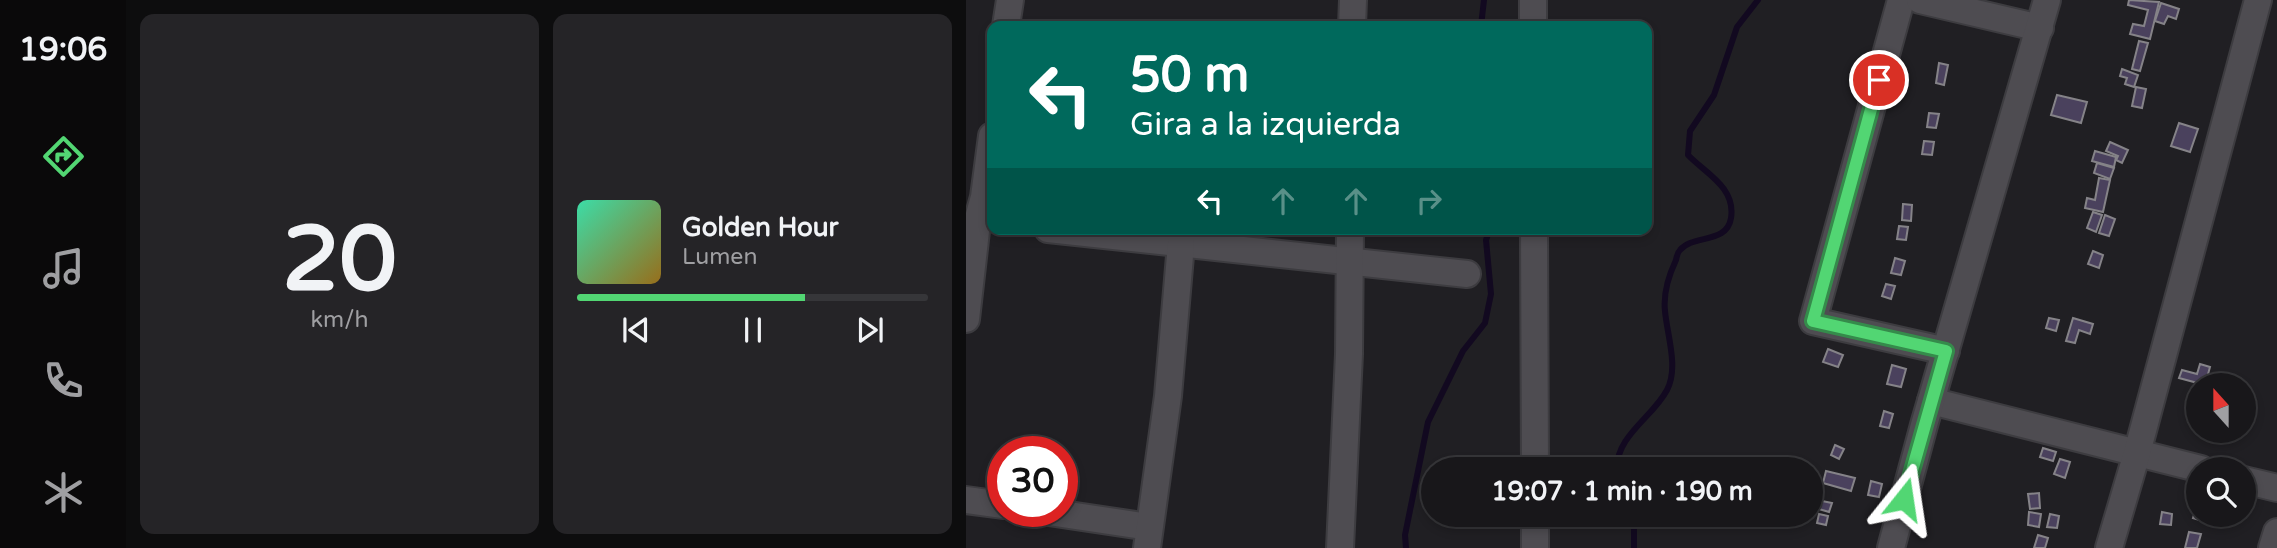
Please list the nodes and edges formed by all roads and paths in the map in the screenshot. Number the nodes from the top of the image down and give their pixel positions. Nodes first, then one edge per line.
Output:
1 (1010, 0) edge
2 (1353, 0) edge
3 (1533, 0) edge
4 (1901, 0) edge
5 (1920, 0) edge
6 (2048, 0) edge
7 (2258, 0) edge
8 (1007, 21) edge
9 (1352, 21) edge
10 (1533, 21) edge
11 (2040, 27) junction
12 (987, 174) edge
13 (978, 222) edge
14 (1101, 235) edge
15 (1350, 235) edge
16 (1534, 235) edge
17 (1181, 244) junction
18 (1350, 261) junction
19 (1467, 274) dead end
20 (966, 319) edge
21 (1946, 351) junction
22 (1931, 401) junction
23 (2137, 453) junction
24 (1535, 457) edge
25 (2186, 465) edge
26 (2256, 483) edge
27 (2277, 488) edge
28 (966, 499) edge
29 (987, 502) edge
30 (1078, 520) edge
31 (1535, 527) edge
32 (2277, 532) edge
33 (1148, 538) edge
34 (1340, 548) edge
35 (1535, 548) edge
36 (1891, 548) edge
37 (2109, 548) edge
38 (2272, 548) edge

1 - 8 street
2 - 9 street
3 - 10 street
4 - 21 street
5 - 11 street
6 - 11 street
7 - 23 street
11 - 21 street
12 - 13 street
13 - 20 street
14 - 17 street
15 - 18 street
16 - 24 street
17 - 18 street
17 - 33 street
18 - 19 street
18 - 34 street
21 - 22 street
22 - 23 street
22 - 36 street
23 - 25 street
23 - 37 street
26 - 27 street
28 - 29 street
30 - 33 street
31 - 35 street
32 - 38 street

